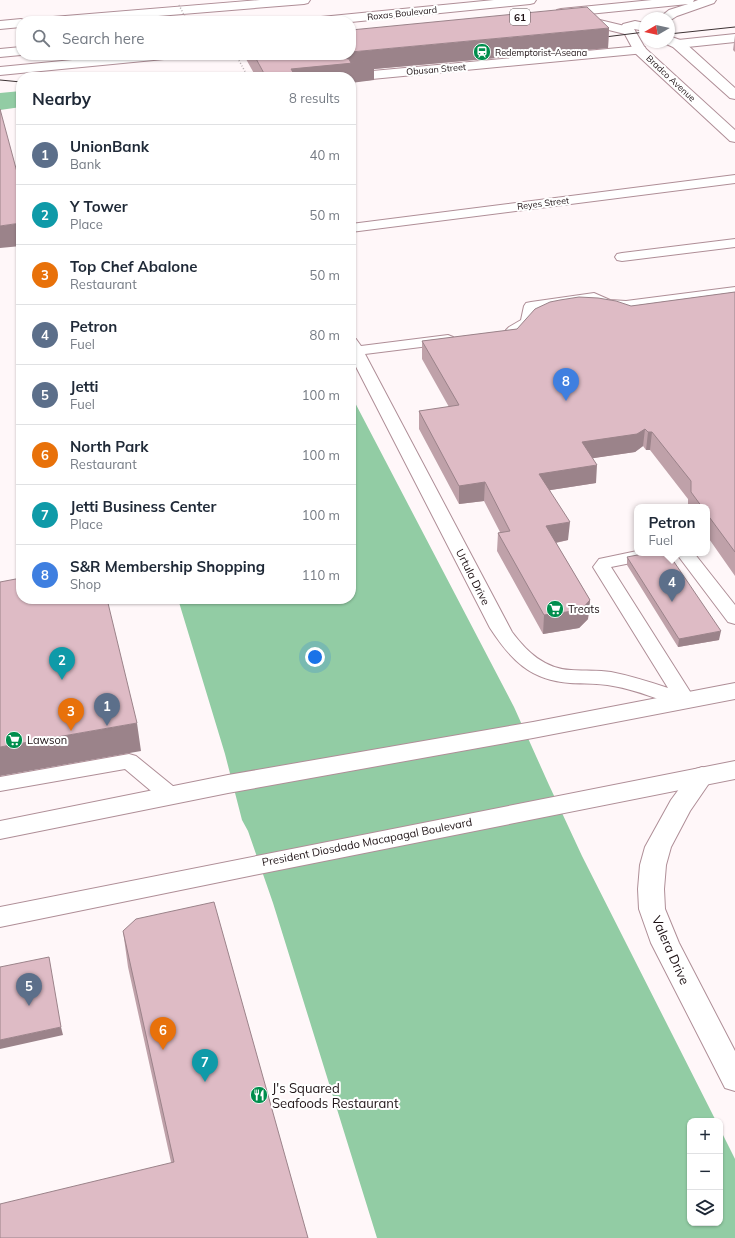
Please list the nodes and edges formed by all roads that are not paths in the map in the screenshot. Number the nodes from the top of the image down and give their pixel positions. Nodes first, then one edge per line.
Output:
1 (304, 0) edge
2 (530, 0) edge
3 (688, 0) edge
4 (710, 0) edge
5 (172, 6) edge
6 (675, 12) edge
7 (93, 16) edge
8 (356, 17) edge
9 (16, 24) edge
10 (0, 25) edge
11 (639, 25) edge
12 (629, 31) junction
13 (735, 38) edge
14 (675, 42) edge
15 (675, 44) edge
16 (640, 50) junction
17 (16, 51) edge
18 (0, 53) edge
19 (113, 60) edge
20 (0, 71) edge
21 (356, 77) edge
22 (735, 95) edge
23 (735, 138) edge
24 (735, 179) edge
25 (356, 227) edge
26 (735, 243) edge
27 (622, 257) dead end
28 (735, 291) edge
29 (498, 333) edge
30 (459, 338) edge
31 (356, 346) edge
32 (356, 352) edge
33 (640, 556) edge
34 (687, 556) edge
35 (735, 618) edge
36 (735, 691) edge
37 (686, 701) junction
38 (735, 770) edge
39 (702, 776) junction
40 (0, 784) edge
41 (171, 796) junction
42 (0, 830) edge
43 (0, 917) edge
44 (735, 1079) edge

1 - 5 main road
2 - 8 main road, Roxas Boulevard / 61
3 - 12 main road
4 - 6 main road
5 - 7 main road
9 - 10 main road
11 - 12 main road
12 - 16 main road, Bradco Avenue
13 - 14 main road
15 - 22 main road
16 - 21 main road, Obusan Street
16 - 23 main road, Bradco Avenue
17 - 18 main road
19 - 20 main road
24 - 25 lane, Reyes Street
26 - 27 lane
28 - 29 lane
30 - 31 lane
32 - 37 lane, Urtula Drive
33 - 37 lane
34 - 35 lane
36 - 37 main road
37 - 41 main road
38 - 39 main road, President Diosdado Macapagal Boulevard
39 - 43 main road, President Diosdado Macapagal Boulevard
39 - 44 main road, Valera Drive
40 - 41 lane
41 - 42 main road

